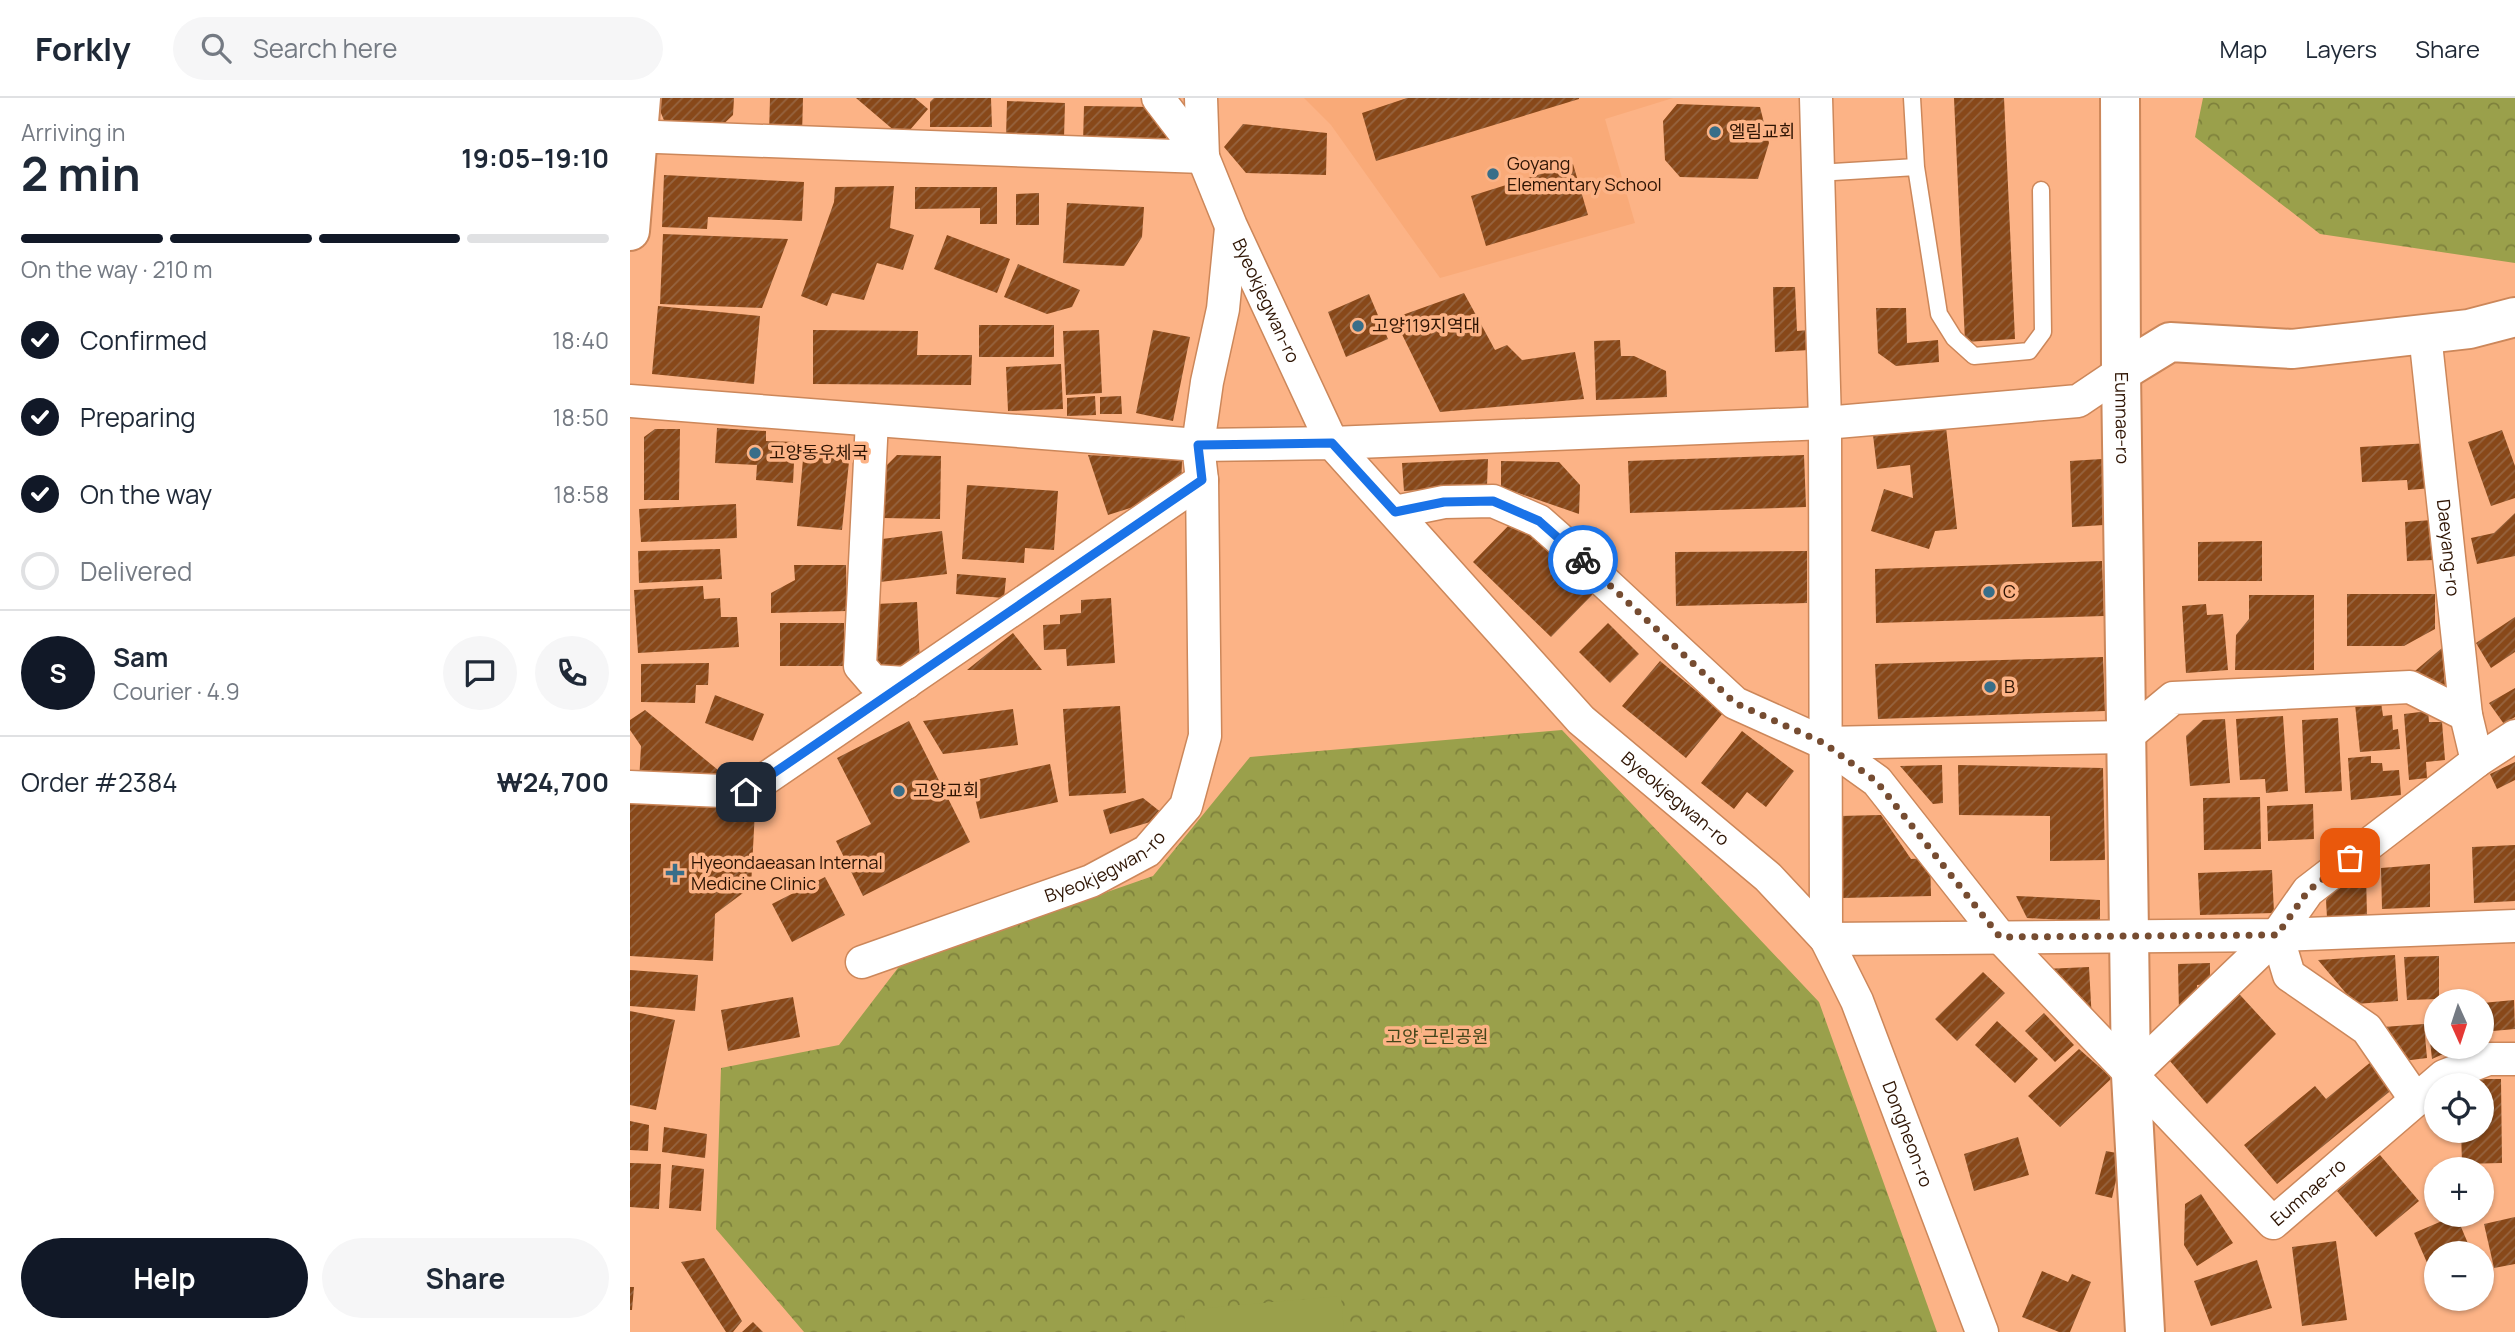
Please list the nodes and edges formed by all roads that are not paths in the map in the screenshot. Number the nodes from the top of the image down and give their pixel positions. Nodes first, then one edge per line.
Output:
1 (641, 98) edge
2 (1158, 98) edge
3 (1201, 98) edge
4 (1816, 98) edge
5 (1912, 98) edge
6 (2120, 98) edge
7 (634, 136) edge
8 (1203, 157) junction
9 (1916, 167) junction
10 (1817, 173) junction
11 (2041, 190) dead end
12 (1231, 226) junction
13 (630, 232) edge
14 (2515, 317) edge
15 (2425, 334) junction
16 (2121, 372) junction
17 (630, 401) edge
18 (872, 420) junction
19 (1825, 423) junction
20 (1332, 443) junction
21 (1198, 445) junction
22 (1202, 480) junction
23 (1395, 512) junction
24 (905, 683) junction
25 (2466, 715) junction
26 (2515, 736) edge
27 (2126, 737) junction
28 (1824, 743) junction
29 (2477, 761) junction
30 (630, 787) edge
31 (2515, 926) edge
32 (2277, 935) junction
33 (2000, 937) junction
34 (2129, 937) junction
35 (1826, 939) junction
36 (862, 962) dead end
37 (2515, 1059) edge
38 (2131, 1075) junction
39 (2416, 1100) junction
40 (1982, 1332) edge
41 (2145, 1332) edge

1 - 7 street
2 - 8 street
3 - 8 street
4 - 10 street
5 - 9 lane
6 - 16 street, Eumnae-ro
7 - 8 street
7 - 13 street
8 - 12 street, Byeokjegwan-ro
9 - 10 lane
9 - 11 lane
10 - 19 street
12 - 20 street, Byeokjegwan-ro
12 - 21 street, Byeokjegwan-ro
14 - 15 street
15 - 16 street
15 - 25 street, Daeyang-ro
16 - 19 street
16 - 27 street, Eumnae-ro
17 - 18 street
18 - 21 street
18 - 24 street
19 - 20 street
19 - 28 street
20 - 21 street
20 - 23 street, Byeokjegwan-ro
21 - 22 street, Byeokjegwan-ro
22 - 24 street
22 - 36 street, Byeokjegwan-ro
23 - 28 street
23 - 35 street, Byeokjegwan-ro
24 - 30 street
25 - 27 street
25 - 29 street, Daeyang-ro
26 - 29 street
27 - 28 street
27 - 34 street, Eumnae-ro
28 - 33 street
28 - 35 street
29 - 32 street
31 - 32 street
32 - 34 street
32 - 38 street
32 - 39 street
33 - 34 street
33 - 35 street
33 - 38 street
34 - 38 street, Eumnae-ro
35 - 40 street, Dongheon-ro
37 - 39 street, Eumnae-ro
38 - 39 street, Eumnae-ro
38 - 41 street, Eumnae-ro

